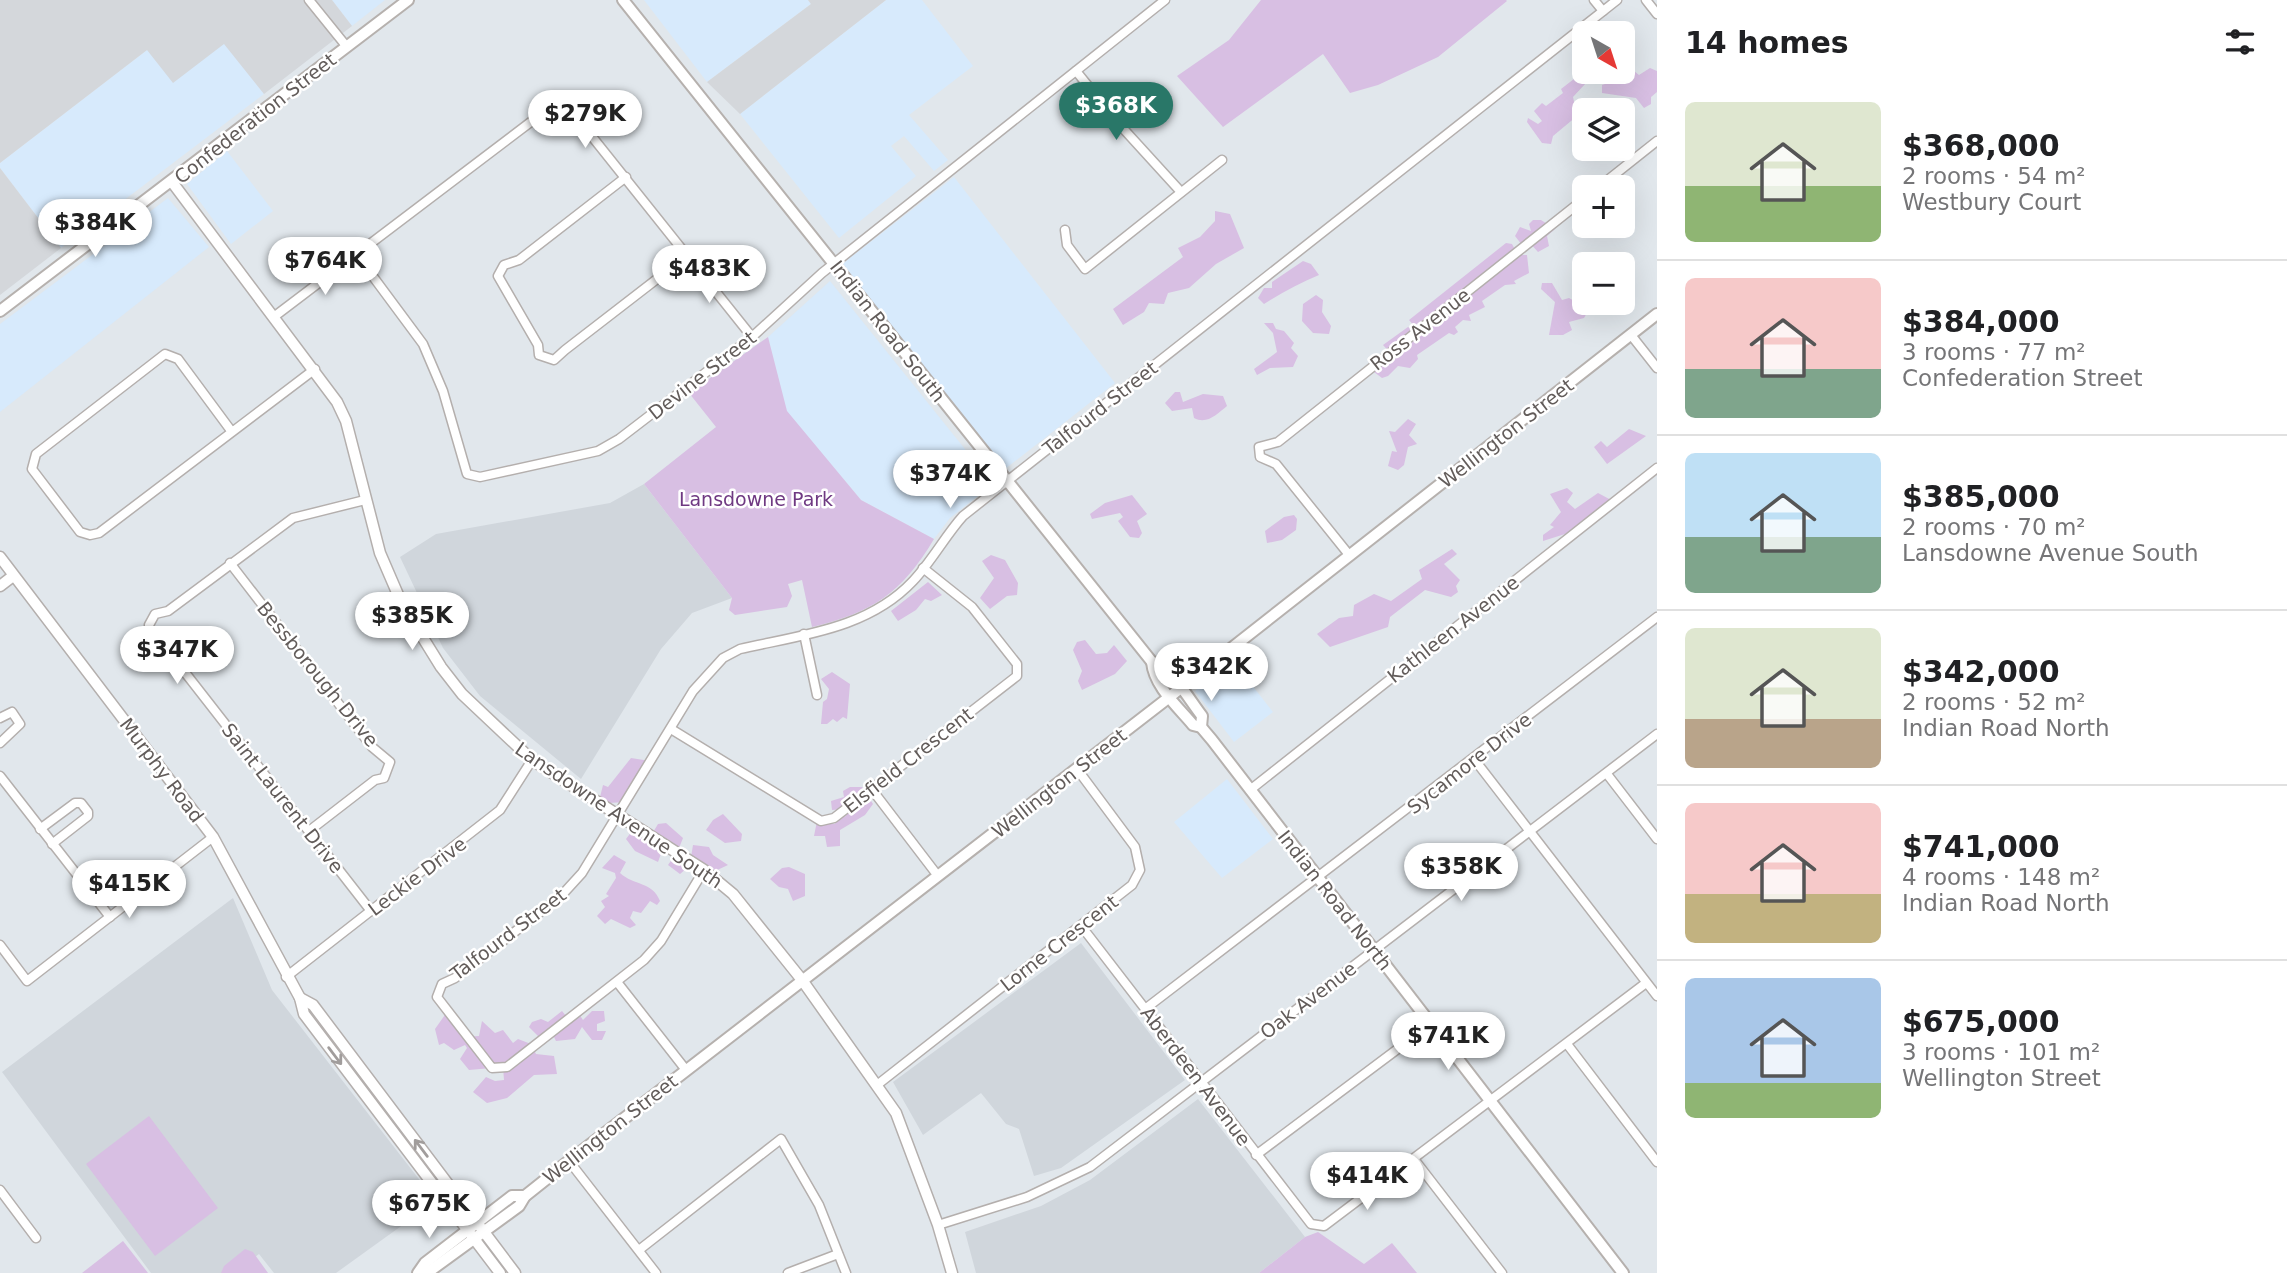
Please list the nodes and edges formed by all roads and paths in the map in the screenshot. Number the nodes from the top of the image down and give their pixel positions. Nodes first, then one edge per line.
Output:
1 (309, 0) edge
2 (408, 0) edge
3 (623, 0) edge
4 (1165, 0) edge
5 (1594, 0) edge
6 (1616, 0) edge
7 (1646, 0) edge
8 (1603, 11) junction
9 (1657, 14) edge
10 (347, 47) junction
11 (1076, 71) junction
12 (1657, 141) edge
13 (1222, 160) dead end
14 (1614, 175) edge
15 (626, 177) junction
16 (172, 182) junction
17 (1181, 192) junction
18 (1572, 209) edge
19 (1065, 230) dead end
20 (357, 255) junction
21 (688, 255) junction
22 (834, 263) junction
23 (0, 311) edge
24 (1657, 314) edge
25 (275, 317) junction
26 (1631, 335) junction
27 (752, 337) junction
28 (1657, 368) edge
29 (315, 369) junction
30 (232, 432) junction
31 (1657, 468) edge
32 (1007, 481) junction
33 (365, 500) junction
34 (1350, 556) junction
35 (0, 557) edge
36 (230, 563) junction
37 (923, 568) junction
38 (13, 576) junction
39 (0, 586) edge
40 (1657, 617) edge
41 (804, 634) junction
42 (1152, 662) junction
43 (1181, 688) junction
44 (817, 695) dead end
45 (1170, 697) junction
46 (0, 719) edge
47 (1201, 727) junction
48 (671, 729) junction
49 (1657, 734) edge
50 (0, 743) edge
51 (1474, 759) junction
52 (532, 760) junction
53 (1077, 769) junction
54 (1607, 774) junction
55 (0, 776) edge
56 (870, 788) junction
57 (1250, 790) junction
58 (618, 816) junction
59 (40, 828) junction
60 (309, 831) junction
61 (1530, 832) junction
62 (213, 837) junction
63 (1657, 839) edge
64 (52, 844) junction
65 (704, 870) junction
66 (938, 876) junction
67 (1318, 878) junction
68 (371, 911) junction
69 (110, 917) junction
70 (1082, 927) junction
71 (0, 945) edge
72 (1374, 950) junction
73 (286, 976) junction
74 (802, 980) junction
75 (617, 982) junction
76 (1646, 983) junction
77 (1657, 996) edge
78 (300, 999) junction
79 (1145, 1009) junction
80 (1431, 1024) junction
81 (1567, 1044) junction
82 (686, 1070) junction
83 (1200, 1082) junction
84 (877, 1085) junction
85 (1490, 1101) junction
86 (1256, 1155) junction
87 (1414, 1159) junction
88 (569, 1161) junction
89 (1657, 1162) edge
90 (0, 1190) edge
91 (525, 1196) junction
92 (477, 1222) junction
93 (938, 1225) junction
94 (466, 1231) junction
95 (485, 1232) junction
96 (36, 1238) dead end
97 (474, 1241) junction
98 (639, 1251) junction
99 (838, 1254) junction
100 (418, 1273) edge
101 (427, 1273) edge
102 (500, 1273) edge
103 (515, 1273) edge
104 (656, 1273) edge
105 (788, 1273) edge
106 (846, 1273) edge
107 (952, 1273) edge
108 (1502, 1273) edge
109 (1623, 1273) edge

1 - 10 street
2 - 10 main road, Confederation Street
3 - 22 main road, Indian Road South
4 - 11 street, Devine Street
5 - 8 street
6 - 8 street, Talfourd Street
7 - 9 street
8 - 32 street, Talfourd Street
10 - 16 main road, Confederation Street
11 - 17 street
11 - 22 street, Devine Street
12 - 14 street
13 - 17 street
15 - 20 street
15 - 21 street
15 - 21 street
16 - 23 main road, Confederation Street
16 - 25 street, Lansdowne Avenue South
17 - 19 street
18 - 34 street, Ross Avenue
20 - 25 street
20 - 27 street, Devine Street
21 - 27 street
22 - 27 street, Devine Street
22 - 32 main road, Indian Road South
24 - 26 main road, Wellington Street
25 - 29 street, Lansdowne Avenue South
26 - 28 street
26 - 34 main road, Wellington Street
29 - 30 street
29 - 33 street, Lansdowne Avenue South
30 - 30 street
31 - 57 street, Kathleen Avenue
32 - 37 street, Talfourd Street
32 - 42 main road, Indian Road South
33 - 36 street, Saint Laurent Drive
33 - 52 street, Lansdowne Avenue South
34 - 43 main road, Wellington Street
35 - 38 street, Murphy Road
36 - 60 street, Bessborough Drive
36 - 60 street, Saint Laurent Drive
37 - 41 street, Talfourd Street
37 - 56 street, Elsfield Crescent
38 - 39 street
38 - 62 street, Murphy Road
40 - 51 street, Sycamore Drive
41 - 44 street
41 - 48 street, Talfourd Street
42 - 43 main road, Indian Road South
42 - 45 main road, Indian Road South
43 - 45 main road, Wellington Street
43 - 47 main road, Indian Road North
45 - 47 main road, Indian Road North
45 - 53 main road, Wellington Street
46 - 50 street
47 - 57 main road, Indian Road North
48 - 56 street, Elsfield Crescent
48 - 58 street, Talfourd Street
49 - 54 street, Oak Avenue
51 - 61 street
51 - 67 street, Sycamore Drive
52 - 58 street, Lansdowne Avenue South
52 - 68 street, Leckie Drive
53 - 66 main road, Wellington Street
53 - 70 street, Lorne Crescent
54 - 61 street, Oak Avenue
54 - 63 street
55 - 59 street
56 - 66 street
57 - 67 main road, Indian Road North
58 - 65 street, Lansdowne Avenue South
58 - 75 street, Talfourd Street
59 - 64 street
59 - 64 street
60 - 68 street, Saint Laurent Drive
61 - 72 street, Oak Avenue
61 - 76 street
62 - 69 street
62 - 73 street, Murphy Road
64 - 69 street
65 - 74 street, Lansdowne Avenue South
65 - 75 street
66 - 74 main road, Wellington Street
67 - 72 main road, Indian Road North
67 - 79 street, Sycamore Drive
68 - 73 street, Leckie Drive
69 - 71 street
70 - 79 street, Aberdeen Avenue
70 - 84 street, Lorne Crescent
72 - 80 main road, Indian Road North
72 - 83 street, Oak Avenue
73 - 78 street, Murphy Road
74 - 82 main road, Wellington Street
74 - 84 street, Lansdowne Avenue South
75 - 82 street
76 - 77 street
76 - 81 street
92 -> 78 street, Murphy Road
78 -> 94 street, Murphy Road
79 - 83 street, Aberdeen Avenue
80 - 85 main road, Indian Road North
80 - 86 street
81 - 85 street
81 - 89 street
82 - 88 main road, Wellington Street
83 - 86 street, Aberdeen Avenue
83 - 93 street, Oak Avenue
84 - 93 street, Lansdowne Avenue South
85 - 87 street
85 - 109 main road, Indian Road North
86 - 87 street, Aberdeen Avenue
87 - 108 street
88 - 91 main road, Wellington Street
88 - 98 street
90 - 96 street
91 - 92 main road, Wellington Street
91 - 95 main road, Wellington Street
92 - 94 main road, Wellington Street
92 - 95 street, Murphy Road
93 - 107 street, Lansdowne Avenue South
94 - 97 street, Murphy Road
94 - 100 main road, Wellington Street
95 - 97 main road, Wellington Street
95 - 103 street, Murphy Road
97 - 101 main road, Wellington Street
97 - 102 street, Murphy Road
98 - 99 street
98 - 104 street
99 - 105 street
99 - 106 street

